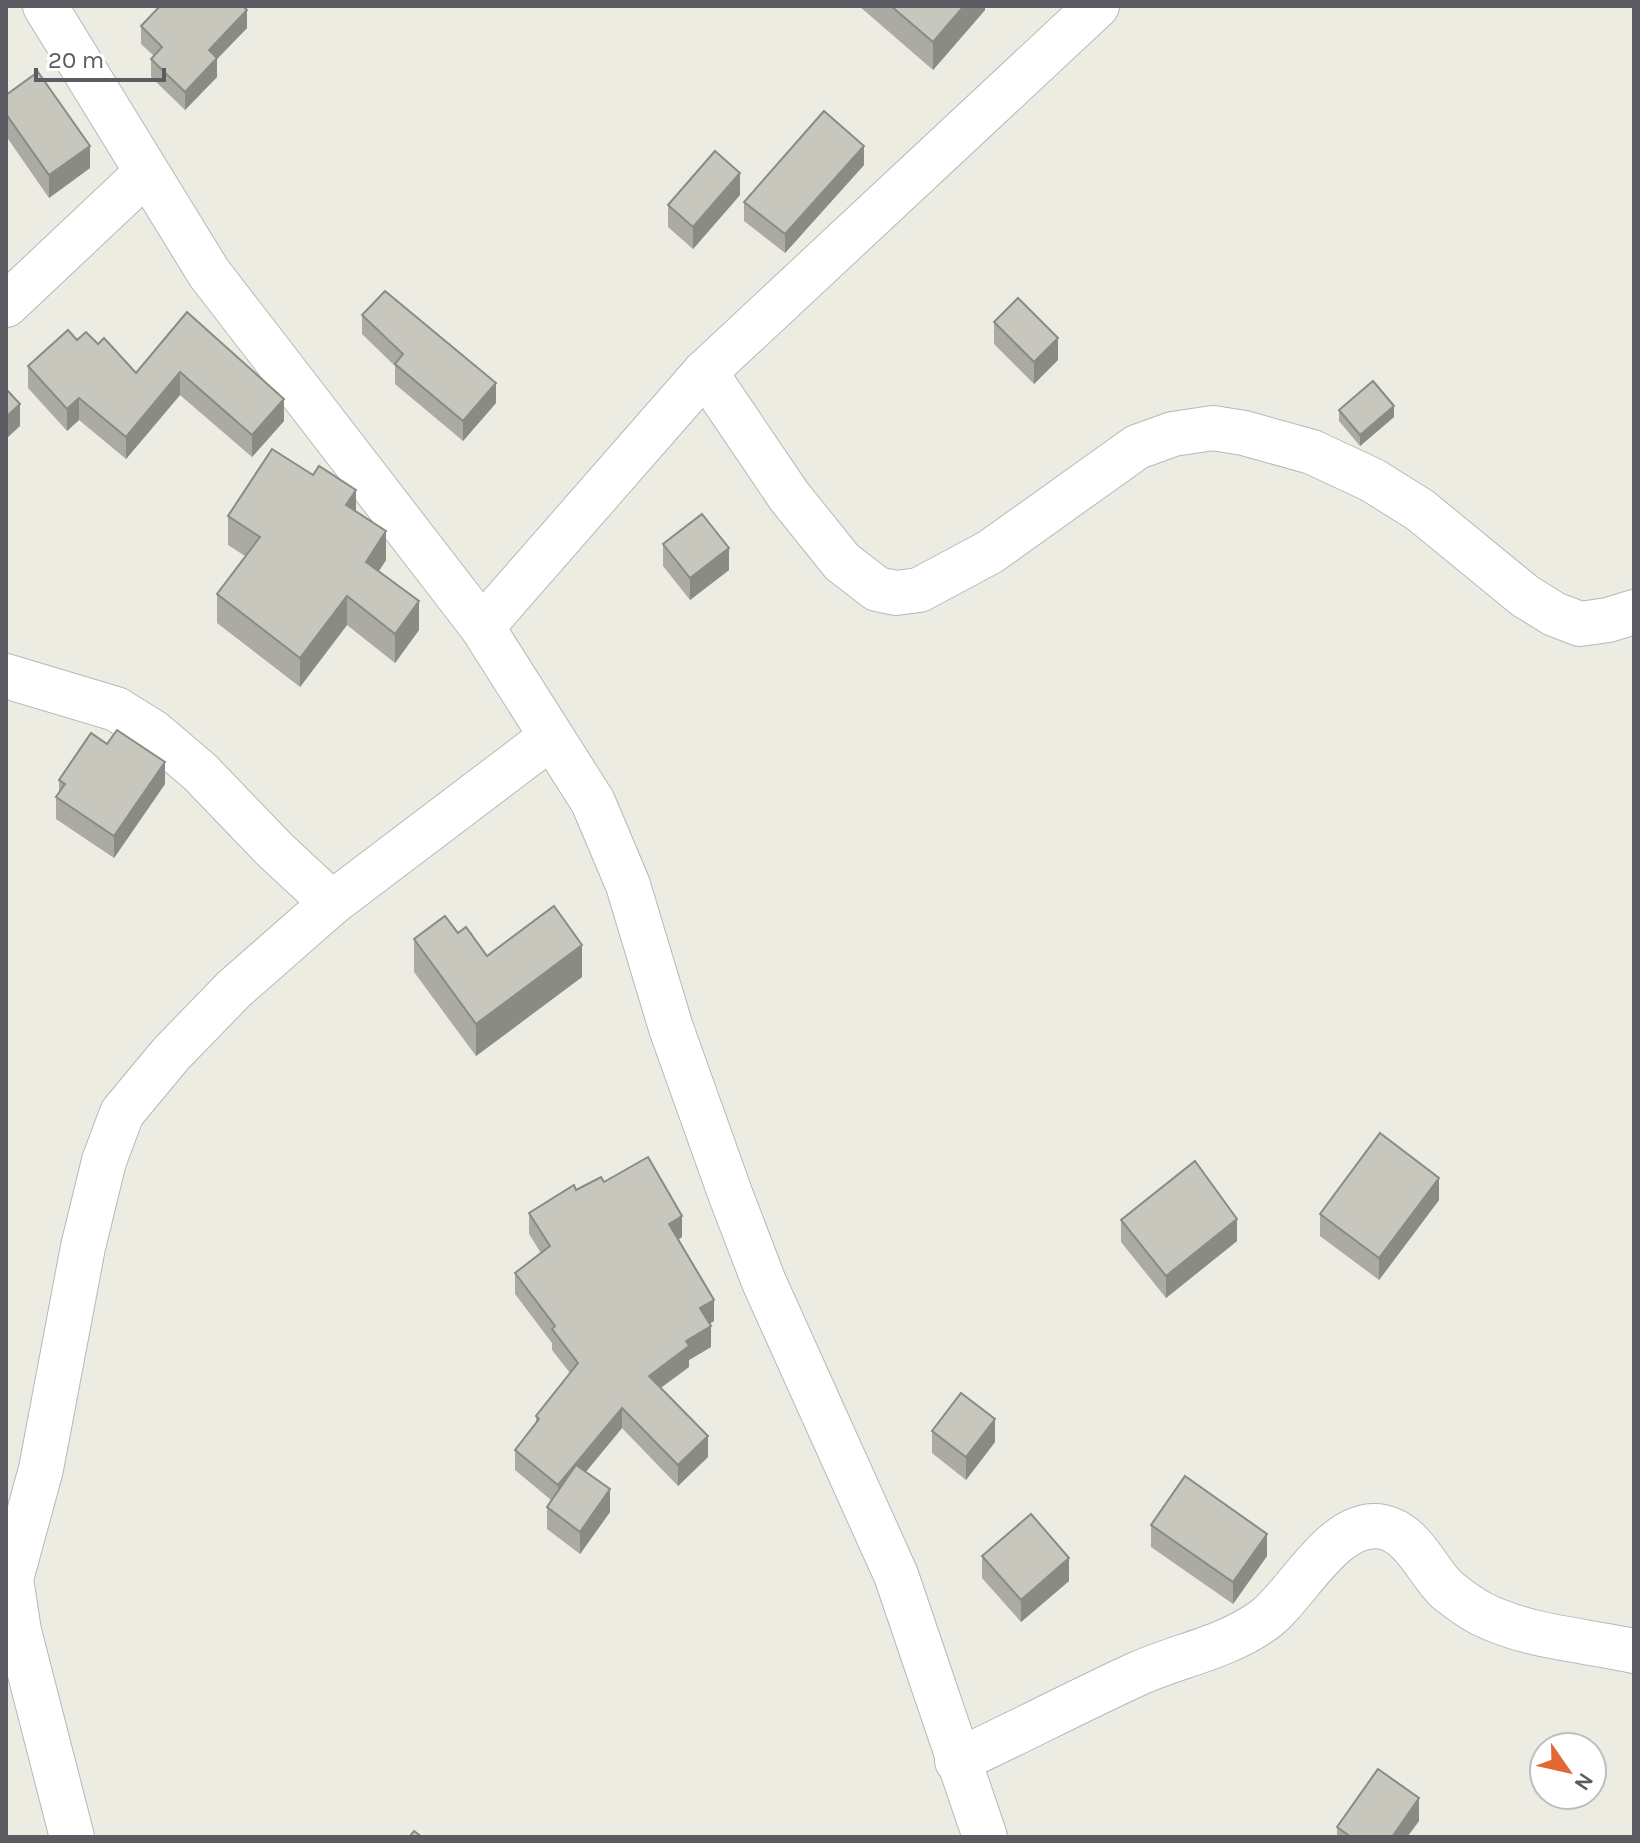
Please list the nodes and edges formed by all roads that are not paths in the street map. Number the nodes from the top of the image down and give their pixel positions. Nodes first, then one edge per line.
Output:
1 (45, 6) edge
2 (1097, 6) edge
3 (146, 173) junction
4 (6, 305) edge
5 (705, 372) junction
6 (1634, 612) edge
7 (482, 627) junction
8 (6, 676) edge
9 (551, 737) junction
10 (332, 903) junction
11 (8, 1573) edge
12 (1634, 1651) edge
13 (957, 1761) junction
14 (72, 1837) edge
15 (985, 1837) edge

1 - 3 street
2 - 5 street
3 - 4 street
3 - 7 street
5 - 6 street
5 - 7 street
7 - 9 street
8 - 10 street
9 - 10 street
9 - 13 street
10 - 11 street
11 - 14 street
12 - 13 street
13 - 15 street

